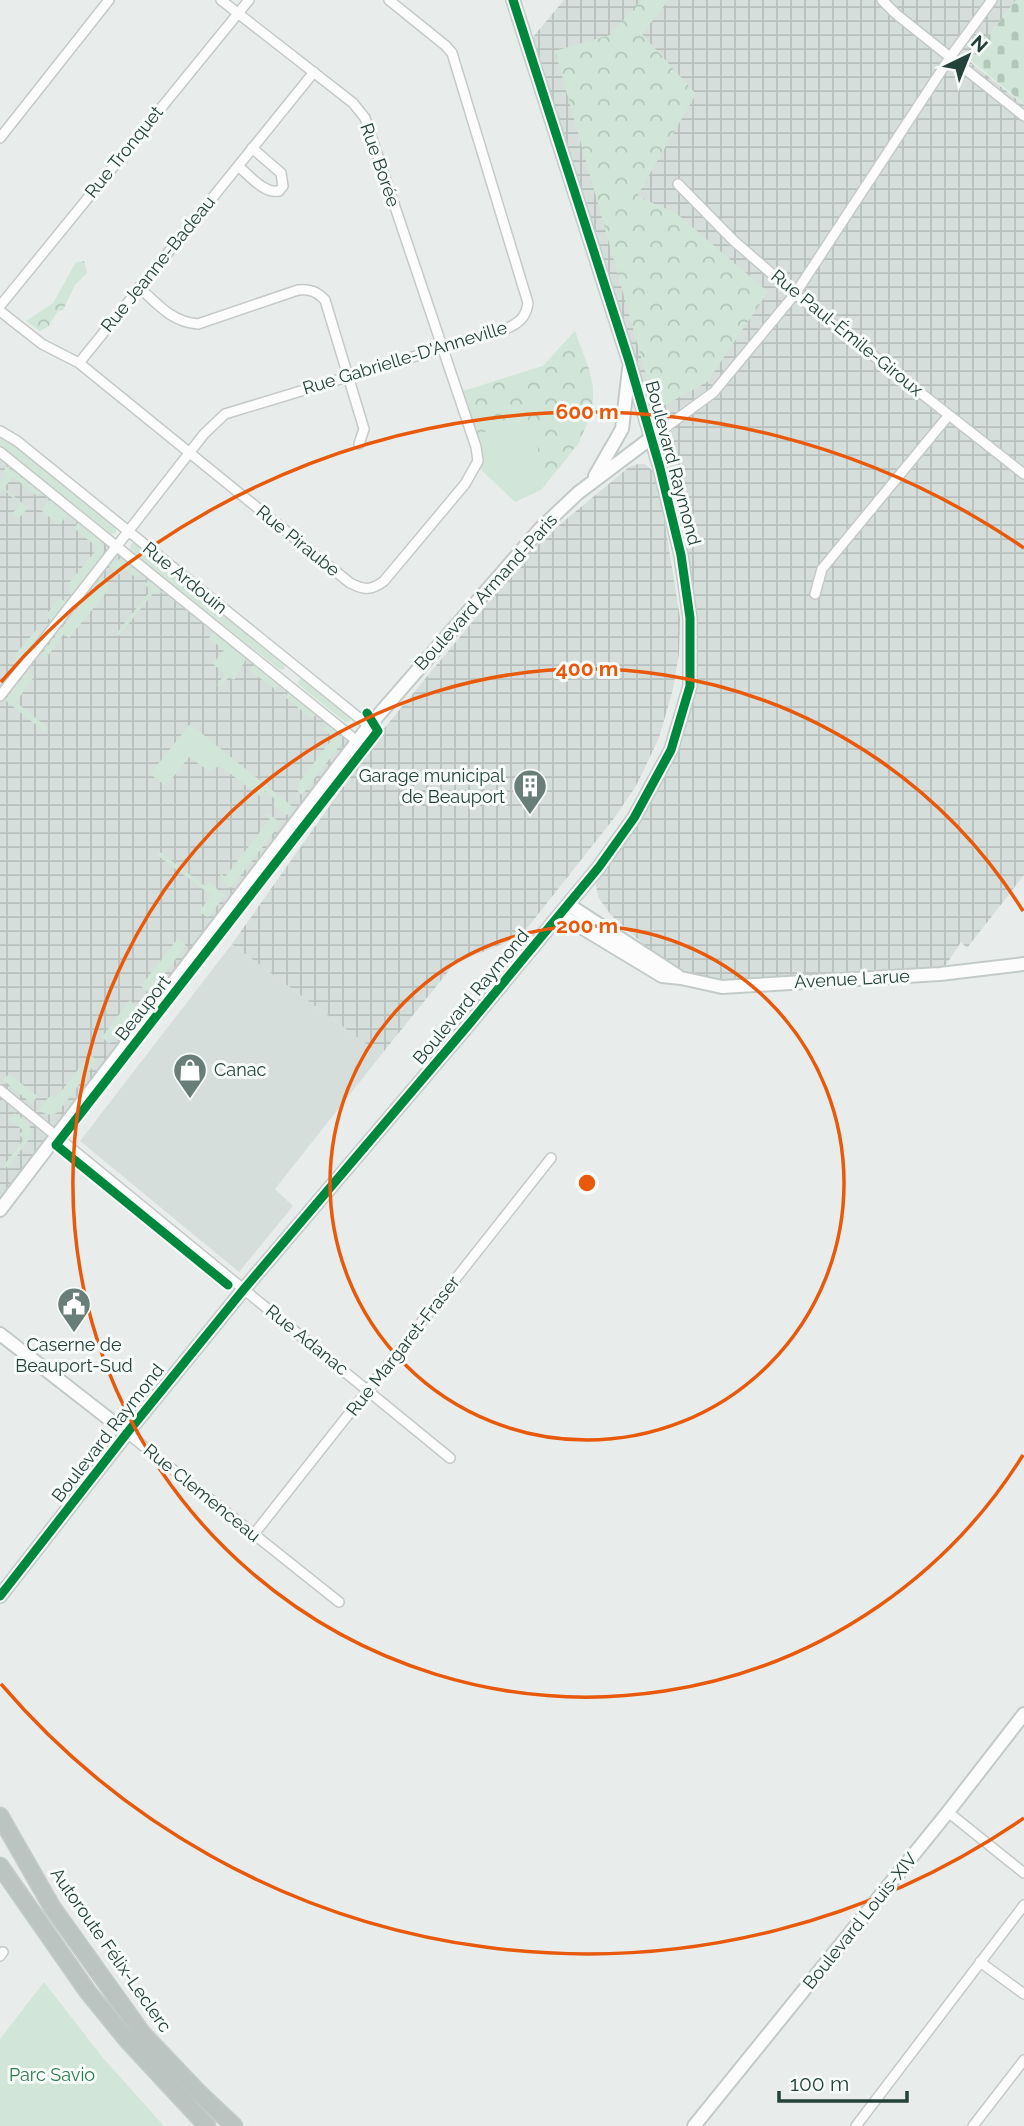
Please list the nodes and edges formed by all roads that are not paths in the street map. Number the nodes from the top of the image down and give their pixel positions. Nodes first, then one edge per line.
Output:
1 (109, 0) edge
2 (221, 0) edge
3 (249, 0) edge
4 (389, 0) edge
5 (513, 0) edge
6 (882, 0) edge
7 (992, 0) edge
8 (238, 14) junction
9 (951, 56) junction
10 (314, 72) junction
11 (1024, 116) edge
12 (0, 138) edge
13 (252, 148) junction
14 (238, 166) junction
15 (678, 184) dead end
16 (139, 288) junction
17 (795, 294) junction
18 (0, 306) edge
19 (0, 311) edge
20 (442, 348) junction
21 (629, 361) junction
22 (79, 363) junction
23 (348, 376) junction
24 (949, 415) junction
25 (0, 431) edge
26 (651, 438) junction
27 (359, 444) dead end
28 (0, 452) edge
29 (190, 453) junction
30 (1024, 474) edge
31 (590, 483) junction
32 (128, 532) junction
33 (117, 546) junction
34 (815, 594) dead end
35 (3, 685) edge
36 (0, 696) edge
37 (369, 726) junction
38 (358, 741) junction
39 (565, 910) junction
40 (1024, 964) edge
41 (0, 1090) edge
42 (56, 1135) junction
43 (551, 1158) dead end
44 (0, 1210) edge
45 (244, 1289) junction
46 (0, 1334) edge
47 (368, 1390) junction
48 (127, 1433) junction
49 (450, 1458) dead end
50 (254, 1534) junction
51 (0, 1596) edge
52 (338, 1602) dead end
53 (1024, 1714) edge
54 (948, 1812) junction
55 (0, 1816) edge
56 (0, 1866) edge
57 (1024, 1873) edge
58 (1024, 1905) edge
59 (980, 1962) junction
60 (1024, 1994) edge
61 (1024, 2060) edge
62 (207, 2126) edge
63 (234, 2126) edge
64 (694, 2126) edge
65 (856, 2126) edge
66 (973, 2126) edge

1 - 12 street
2 - 8 street, Rue Borée
3 - 8 street, Rue Tronquet
4 - 20 street, Rue Gabrielle-D'Anneville
5 - 21 street, Boulevard Raymond
6 - 9 street
7 - 9 street, Boulevard Armand-Paris
8 - 10 street, Rue Borée
8 - 18 street, Rue Tronquet
9 - 11 street
9 - 17 street, Boulevard Armand-Paris
10 - 13 street, Rue Jeanne-Badeau
10 - 20 street, Rue Borée
13 - 14 street, Rue Jeanne-Badeau
13 - 14 street
14 - 16 street, Rue Jeanne-Badeau
15 - 17 street, Rue Paul-Émile-Giroux
16 - 22 street, Rue Jeanne-Badeau
16 - 23 street
17 - 24 street, Rue Paul-Émile-Giroux
17 - 26 street, Boulevard Armand-Paris
19 - 22 street, Rue Piraube
20 - 23 street, Rue Gabrielle-D'Anneville
20 - 29 street, Rue Piraube
21 - 26 street, Boulevard Raymond
21 - 31 street
22 - 29 street, Rue Piraube
23 - 27 street
23 - 29 street, Rue Gabrielle-D'Anneville
24 - 30 street, Rue Paul-Émile-Giroux
24 - 34 street
25 - 32 street, Rue Ardouin
26 - 31 street, Boulevard Armand-Paris
26 - 39 street, Boulevard Raymond
28 - 33 street, Rue Ardouin
29 - 32 street, Rue Gabrielle-D'Anneville
31 - 37 street, Boulevard Armand-Paris
32 - 33 street, Rue Gabrielle-D'Anneville
32 - 37 street, Rue Ardouin
33 - 35 street, Rue Gabrielle-D'Anneville
33 - 38 street, Rue Ardouin
35 - 36 street, Rue Gabrielle-D'Anneville
37 - 38 street, Boulevard Armand-Paris
38 - 42 street, Boulevard Armand-Paris
39 - 40 street, Avenue Larue
39 - 45 street, Boulevard Raymond
41 - 42 street, Rue Adanac
42 - 44 street, Boulevard Armand-Paris
42 - 45 street, Rue Adanac
43 - 47 street, Rue Margaret-Fraser
45 - 47 street, Rue Adanac
45 - 48 street, Boulevard Raymond
46 - 48 street, Rue Clemenceau
47 - 49 street, Rue Adanac
47 - 50 street, Rue Margaret-Fraser
48 - 50 street, Rue Clemenceau
48 - 51 street, Boulevard Raymond
50 - 52 street, Rue Clemenceau
53 - 54 street, Boulevard Louis-XIV
54 - 57 street
54 - 64 street, Boulevard Louis-XIV
55 - 63 highway, Autoroute Félix-Leclerc
56 - 62 highway, Autoroute Félix-Leclerc
58 - 59 street
59 - 60 street
59 - 65 street
61 - 66 street

